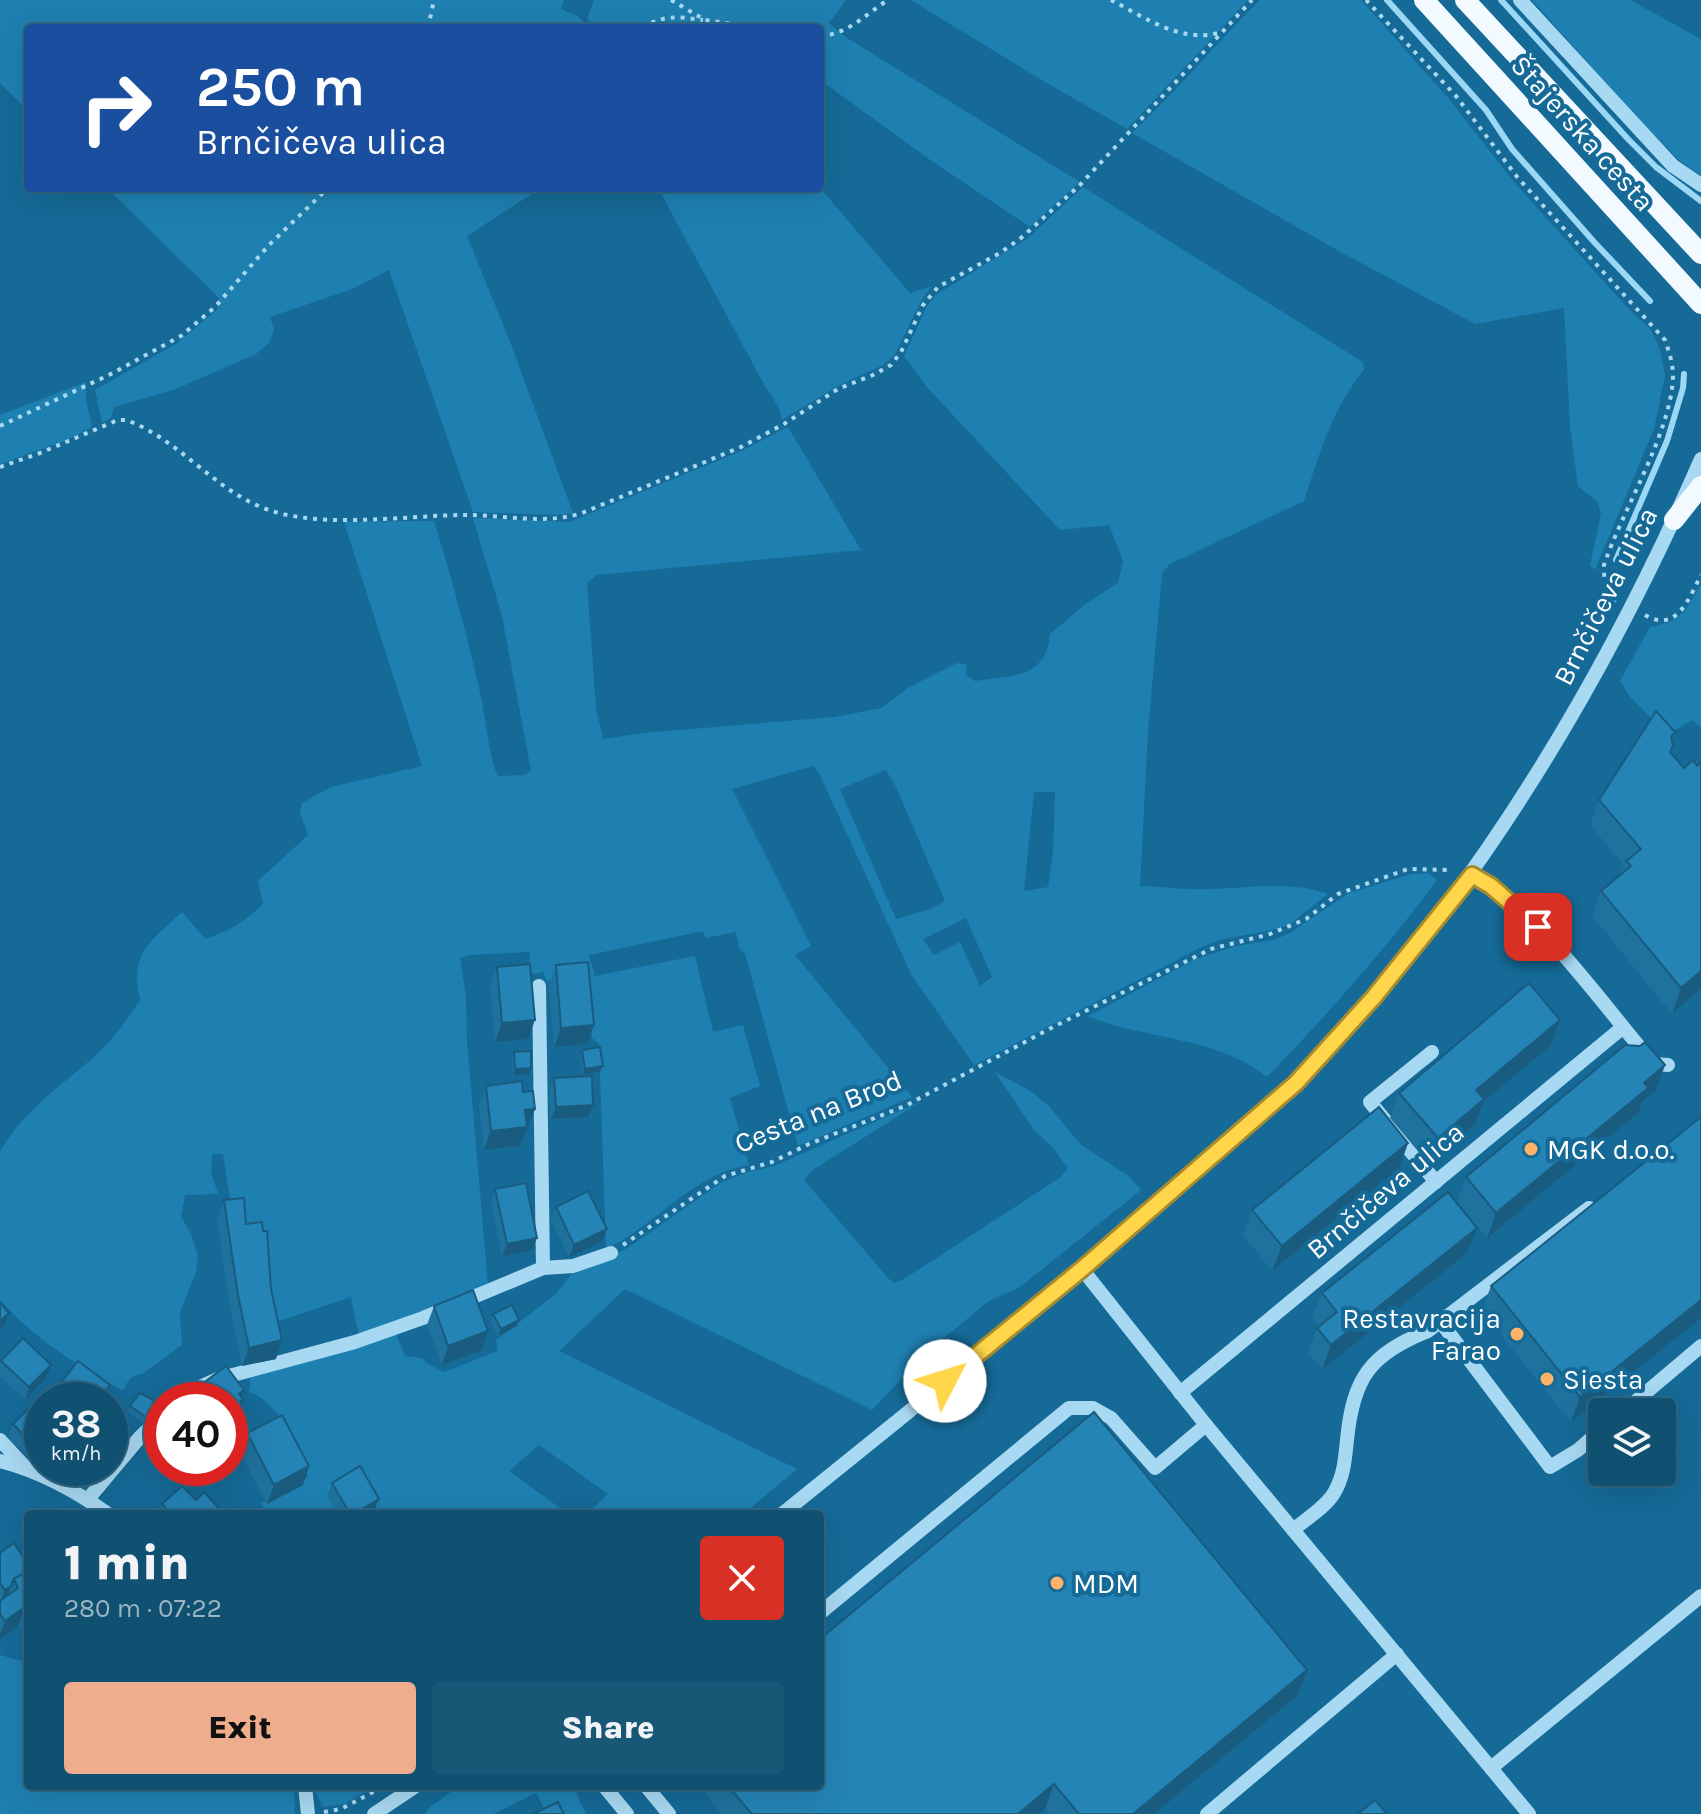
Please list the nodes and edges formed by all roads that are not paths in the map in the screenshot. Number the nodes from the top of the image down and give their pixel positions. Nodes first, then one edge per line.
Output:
1 (1424, 0) edge
2 (1465, 0) edge
3 (1520, 0) edge
4 (1701, 185) edge
5 (1666, 216) junction
6 (1701, 234) edge
7 (1701, 254) edge
8 (1701, 304) edge
9 (1701, 459) edge
10 (1701, 486) edge
11 (1674, 520) junction
12 (1472, 875) junction
13 (539, 986) dead end
14 (1622, 1028) junction
15 (1432, 1052) dead end
16 (1668, 1065) edge
17 (1436, 1182) junction
18 (1601, 1199) edge
19 (611, 1253) road end
20 (543, 1268) junction
21 (1082, 1269) junction
22 (1440, 1321) junction
23 (1701, 1346) edge
24 (211, 1382) edge
25 (1180, 1393) junction
26 (1640, 1398) edge
27 (1206, 1425) junction
28 (144, 1433) edge
29 (0, 1440) edge
30 (1588, 1441) edge
31 (0, 1461) edge
32 (24, 1467) edge
33 (24, 1468) edge
34 (62, 1486) edge
35 (88, 1499) junction
36 (103, 1510) edge
37 (787, 1510) edge
38 (1293, 1530) junction
39 (1701, 1596) edge
40 (824, 1610) edge
41 (1397, 1654) junction
42 (1491, 1768) junction
43 (305, 1790) edge
44 (410, 1790) edge
45 (607, 1790) edge
46 (649, 1790) edge
47 (308, 1814) edge
48 (374, 1814) edge
49 (627, 1814) edge
50 (669, 1814) edge
51 (1207, 1814) edge
52 (1529, 1814) edge

1 - 8 main road, Štajerska cesta
2 - 5 main road, Štajerska cesta
3 - 4 street
5 - 6 main road
5 - 7 main road, Štajerska cesta
9 - 11 street, Brnčičeva ulica
10 - 11 main road
11 - 12 street, Brnčičeva ulica
12 - 14 street
12 - 21 street, Brnčičeva ulica
13 - 20 street
14 - 16 street
14 - 17 street, Brnčičeva ulica
15 - 17 street
17 - 25 street, Brnčičeva ulica
18 - 22 street
19 - 20 street
20 - 24 street
21 - 25 street
21 - 37 street, Brnčičeva ulica
22 - 30 street
22 - 38 street
23 - 26 street
25 - 27 street
27 - 38 street
27 - 40 street
28 - 35 street
29 - 32 street
31 - 33 street
34 - 35 street
35 - 36 street
38 - 41 street
39 - 42 street
41 - 42 street
41 - 51 street
42 - 52 street
43 - 47 street
44 - 48 street
45 - 49 street
46 - 50 street

